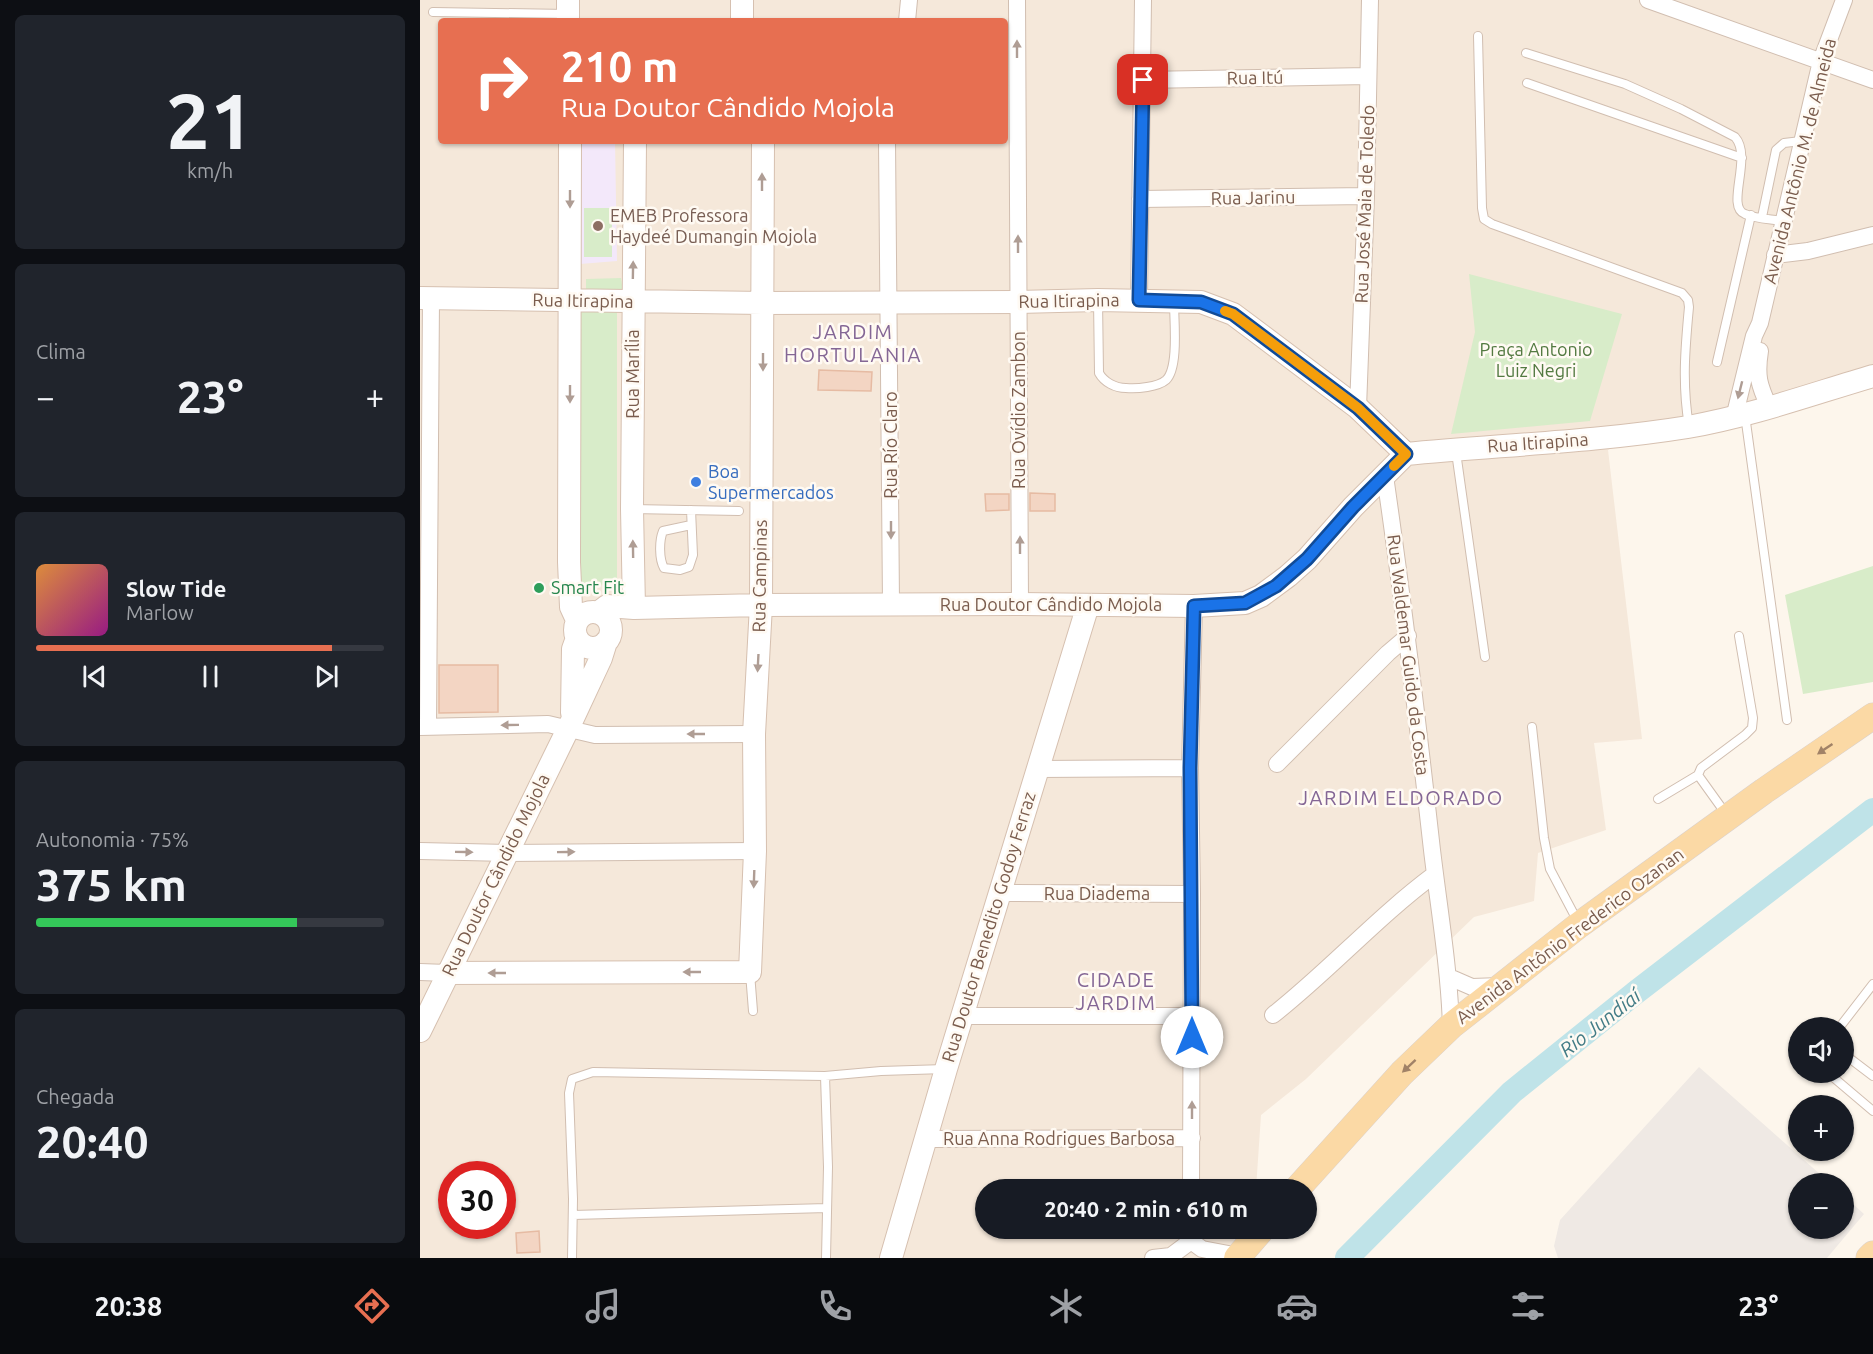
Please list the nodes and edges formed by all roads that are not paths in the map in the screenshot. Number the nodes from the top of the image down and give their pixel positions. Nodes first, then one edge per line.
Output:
1 (741, 0) edge
2 (909, 0) edge
3 (1017, 0) edge
4 (1143, 0) edge
5 (1370, 0) edge
6 (1648, 0) edge
7 (1844, 0) edge
8 (433, 12) dead end
9 (568, 12) edge
10 (742, 18) edge
11 (907, 18) edge
12 (1478, 36) dead end
13 (1526, 53) dead end
14 (1821, 62) junction
15 (1368, 76) junction
16 (1143, 80) junction
17 (1873, 80) edge
18 (1527, 83) dead end
19 (1801, 141) junction
20 (570, 144) edge
21 (635, 144) edge
22 (763, 144) edge
23 (887, 144) edge
24 (1742, 158) junction
25 (1366, 196) junction
26 (1140, 200) junction
27 (1751, 216) junction
28 (1762, 217) junction
29 (1782, 220) junction
30 (1873, 235) edge
31 (1775, 255) junction
32 (425, 298) edge
33 (1098, 300) junction
34 (1139, 300) junction
35 (1174, 300) junction
36 (570, 301) junction
37 (633, 302) junction
38 (1018, 302) junction
39 (763, 303) junction
40 (890, 303) junction
41 (1760, 323) junction
42 (1717, 362) dead end
43 (1873, 376) edge
44 (1769, 407) junction
45 (1358, 408) junction
46 (1739, 416) junction
47 (1689, 427) junction
48 (1455, 449) junction
49 (1406, 454) junction
50 (1385, 476) junction
51 (632, 509) junction
52 (691, 510) junction
53 (739, 512) dead end
54 (691, 525) junction
55 (891, 604) junction
56 (1020, 604) junction
57 (761, 605) junction
58 (1088, 605) junction
59 (1194, 606) junction
60 (634, 608) junction
61 (599, 612) junction
62 (577, 629) junction
63 (1408, 636) junction
64 (1739, 636) dead end
65 (608, 638) junction
66 (1485, 657) dead end
67 (1873, 716) edge
68 (1787, 720) dead end
69 (570, 724) junction
70 (424, 726) edge
71 (1532, 727) dead end
72 (754, 734) junction
73 (1277, 764) dead end
74 (1190, 768) junction
75 (1038, 769) junction
76 (1698, 775) junction
77 (1658, 799) dead end
78 (1728, 817) junction
79 (420, 851) edge
80 (754, 851) junction
81 (508, 853) junction
82 (1435, 874) junction
83 (1001, 893) junction
84 (1192, 894) junction
85 (1579, 925) junction
86 (420, 972) edge
87 (750, 972) junction
88 (447, 973) junction
89 (1449, 977) junction
90 (1873, 984) edge
91 (1504, 986) junction
92 (753, 1011) dead end
93 (1273, 1015) dead end
94 (963, 1016) junction
95 (1192, 1016) junction
96 (1848, 1017) edge
97 (1451, 1026) junction
98 (420, 1031) edge
99 (1854, 1062) edge
100 (946, 1069) junction
101 (825, 1076) junction
102 (1873, 1076) edge
103 (1840, 1083) edge
104 (1873, 1111) edge
105 (1192, 1138) junction
106 (926, 1139) junction
107 (1191, 1179) edge
108 (1306, 1179) edge
109 (827, 1208) junction
110 (573, 1215) junction
111 (1187, 1239) edge
112 (1194, 1239) edge
113 (1254, 1239) edge
114 (1873, 1254) edge
115 (893, 1255) edge
116 (1238, 1257) edge
117 (572, 1258) edge
118 (825, 1258) edge
119 (1153, 1258) edge
120 (1869, 1258) edge

1 - 10 street
2 - 11 street
38 -> 3 street, Rua Ovídio Zambon
4 - 16 street
5 - 15 street, Rua José Maia de Toledo
6 - 14 street
7 - 14 street, Avenida Antônio M. de Almeida
8 - 9 lane
12 - 47 lane
13 - 24 lane
14 - 17 street
14 - 19 street, Avenida Antônio M. de Almeida
15 - 16 street, Rua Itú
15 - 25 street, Rua José Maia de Toledo
16 - 26 street
18 - 24 lane
19 - 28 lane
19 - 29 street, Avenida Antônio M. de Almeida
20 -> 36 street
37 -> 21 street, Rua Marília
39 -> 22 street, Rua Campinas
23 - 40 street, Rua Río Claro
24 - 27 lane
25 - 26 street, Rua Jarinu
25 - 45 street, Rua José Maia de Toledo
26 - 34 street
27 - 28 lane
27 - 42 lane
28 - 29 lane
29 - 31 street, Avenida Antônio M. de Almeida
30 - 31 street
31 - 41 street, Avenida Antônio M. de Almeida
32 - 36 street, Rua Itirapina
32 - 70 street
33 - 34 street, Rua Itirapina
33 - 35 lane
33 - 38 street, Rua Itirapina
34 - 35 street, Rua Itirapina
35 - 45 street, Rua Itirapina
36 - 37 street, Rua Itirapina
36 -> 62 street
37 - 39 street, Rua Itirapina
37 - 51 street, Rua Marília
38 - 40 street, Rua Itirapina
56 -> 38 street, Rua Ovídio Zambon
39 - 40 street, Rua Itirapina
39 -> 57 street, Rua Campinas
40 -> 55 street, Rua Río Claro
41 - 44 street, Avenida Antônio M. de Almeida
41 -> 46 street, Avenida Antônio M. de Almeida
43 - 44 street, Rua Itirapina
44 - 46 street, Rua Itirapina
45 - 49 street, Rua Itirapina
46 - 47 street, Rua Itirapina
46 - 68 lane
47 - 48 street, Rua Itirapina
48 - 49 street, Rua Itirapina
48 - 66 lane
49 - 50 street, Rua Doutor Cândido Mojola
50 - 59 street, Rua Doutor Cândido Mojola
50 - 63 street, Rua Waldemar Guido da Costa
51 - 52 lane
60 -> 51 street, Rua Marília
52 - 53 lane
52 - 54 lane
54 - 54 lane
55 - 56 street, Rua Doutor Cândido Mojola
55 - 57 street, Rua Doutor Cândido Mojola
56 - 58 street, Rua Doutor Cândido Mojola
57 - 60 street, Rua Doutor Cândido Mojola
57 -> 72 street, Rua Campinas
58 - 59 street, Rua Doutor Cândido Mojola
58 - 75 street, Rua Doutor Benedito Godoy Ferraz
59 - 74 street
60 - 61 street, Rua Doutor Cândido Mojola
60 - 65 street, Rua Doutor Cândido Mojola
61 - 62 street, Rua Doutor Cândido Mojola
61 - 65 street
62 - 65 street
62 - 69 street, Rua Doutor Cândido Mojola
63 - 73 street
63 - 82 street, Rua Waldemar Guido da Costa
64 - 76 lane
65 - 69 street, Rua Doutor Cândido Mojola
67 -> 78 main road, Avenida Antônio Frederico Ozanan
69 -> 70 street
72 -> 69 street
69 - 81 street, Rua Doutor Cândido Mojola
71 - 85 lane
72 - 80 street, Rua Campinas
74 - 75 street
74 - 84 street
75 - 83 street, Rua Doutor Benedito Godoy Ferraz
76 - 77 lane
76 - 78 lane
78 - 85 main road, Avenida Antônio Frederico Ozanan
79 -> 81 street
81 -> 80 street
80 -> 87 street, Rua Campinas
81 - 88 street, Rua Doutor Cândido Mojola
82 - 89 street, Rua Waldemar Guido da Costa
82 - 93 street
83 - 84 street, Rua Diadema
83 - 94 street, Rua Doutor Benedito Godoy Ferraz
84 - 95 street
85 - 91 main road, Avenida Antônio Frederico Ozanan
86 - 88 street
87 -> 88 street
87 - 92 lane, Rua Campinas
88 - 98 street, Rua Doutor Cândido Mojola
89 - 91 street
89 - 97 street, Rua Waldemar Guido da Costa
90 - 96 lane
91 - 97 main road, Avenida Antônio Frederico Ozanan
94 - 95 street
94 - 100 street, Rua Doutor Benedito Godoy Ferraz
105 -> 95 street
97 -> 108 main road, Avenida Antônio Frederico Ozanan
99 - 102 lane
100 - 101 lane
100 - 106 street, Rua Doutor Benedito Godoy Ferraz
101 - 109 lane
101 - 110 lane
103 - 104 lane
105 - 106 street, Rua Anna Rodrigues Barbosa
105 - 107 street
106 - 115 street, Rua Doutor Benedito Godoy Ferraz
109 - 110 lane
109 - 118 lane
110 - 117 lane
111 - 119 street
112 - 116 street
113 - 116 main road
114 - 120 main road

